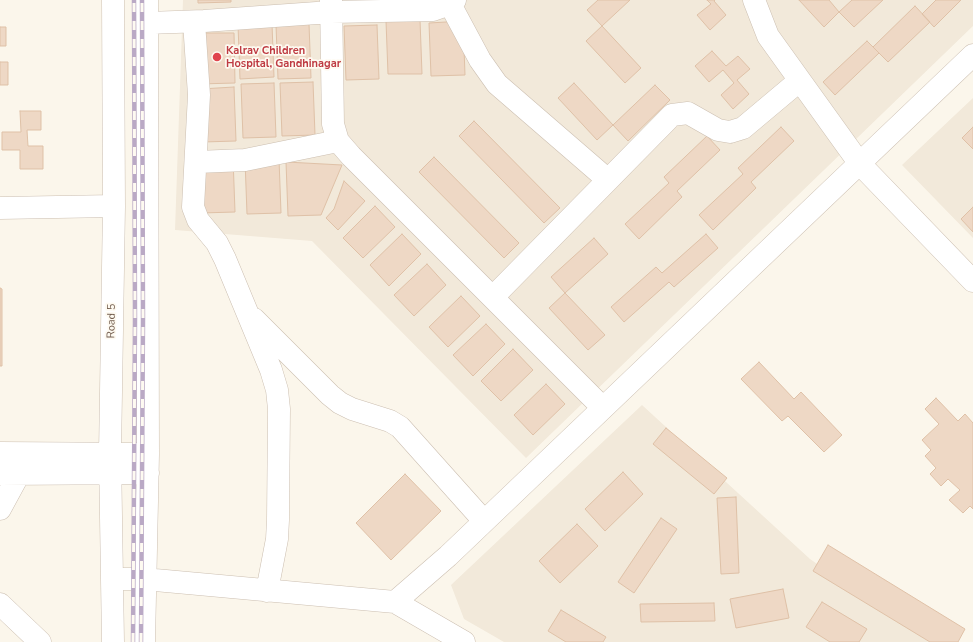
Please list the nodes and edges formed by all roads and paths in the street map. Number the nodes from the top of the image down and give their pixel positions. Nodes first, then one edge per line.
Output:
1 (113, 0) edge
2 (147, 0) edge
3 (754, 0) edge
4 (452, 2) edge
5 (331, 6) edge
6 (194, 22) junction
7 (147, 23) junction
8 (973, 54) edge
9 (800, 81) junction
10 (338, 141) junction
11 (196, 162) junction
12 (860, 164) junction
13 (608, 180) junction
14 (114, 206) junction
15 (0, 208) edge
16 (973, 281) edge
17 (493, 297) junction
18 (246, 311) junction
19 (602, 408) junction
20 (0, 453) edge
21 (31, 453) junction
22 (110, 464) junction
23 (148, 464) junction
24 (9, 474) edge
25 (0, 509) edge
26 (484, 521) junction
27 (112, 579) junction
28 (144, 579) junction
29 (267, 591) junction
30 (395, 602) junction
31 (0, 604) edge
32 (40, 642) edge
33 (113, 642) edge
34 (144, 642) edge
35 (464, 642) edge

1 - 14 street, Road 5
2 - 7 street
3 - 9 street
4 - 5 street
4 - 13 street
5 - 6 street
5 - 10 street
6 - 7 street
6 - 11 street
7 - 23 street
8 - 12 street
9 - 12 street
9 - 13 street
10 - 11 street
10 - 17 street
11 - 18 street
12 - 16 street
12 - 19 street
13 - 17 street
14 - 15 street
14 - 22 street, Road 5
17 - 19 street
18 - 26 street
18 - 29 street
19 - 26 street
20 - 21 street
21 - 22 street
21 - 24 street
22 - 23 street
22 - 24 street
22 - 27 street, Road 5
23 - 28 street
24 - 25 street
26 - 30 street
27 - 28 street
27 - 33 street, Road 5
28 - 29 street
28 - 34 street
29 - 30 street
30 - 35 street
31 - 32 street

